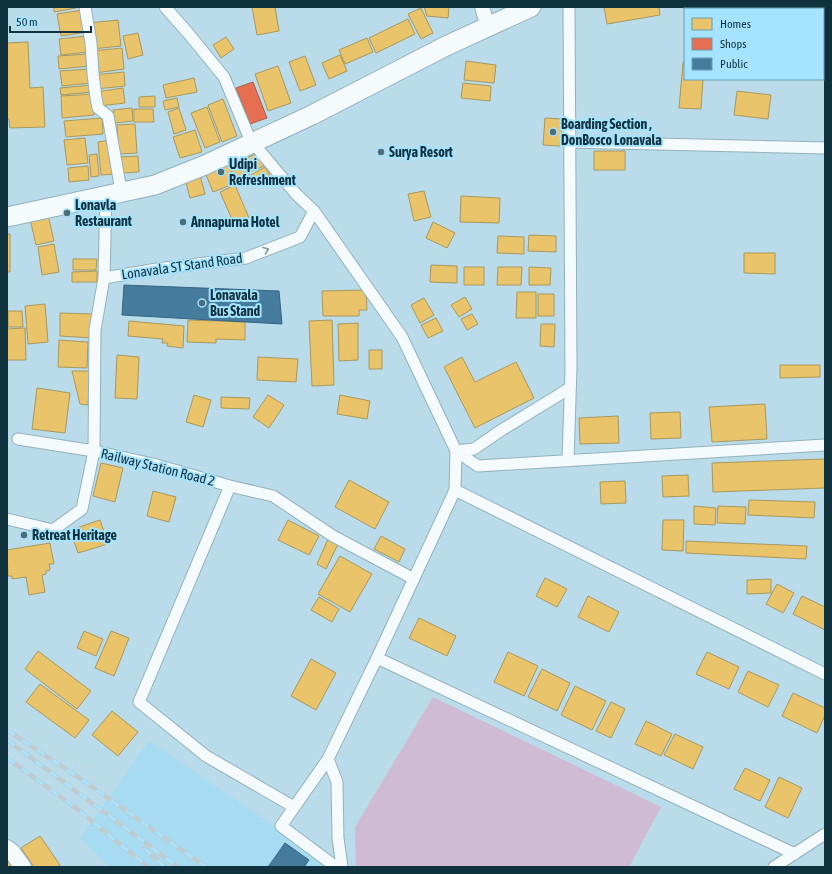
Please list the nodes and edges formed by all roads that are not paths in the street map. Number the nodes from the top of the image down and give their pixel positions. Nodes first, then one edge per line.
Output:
1 (85, 7) edge
2 (165, 7) edge
3 (508, 7) edge
4 (531, 7) edge
5 (569, 7) edge
6 (485, 17) edge
7 (251, 140) junction
8 (570, 142) junction
9 (825, 148) edge
10 (110, 189) junction
11 (7, 208) edge
12 (314, 211) junction
13 (7, 216) edge
14 (104, 278) junction
15 (570, 388) junction
16 (18, 439) dead end
17 (825, 445) edge
18 (94, 451) junction
19 (456, 451) junction
20 (568, 460) junction
21 (230, 486) junction
22 (455, 490) junction
23 (7, 519) edge
24 (414, 579) junction
25 (377, 658) junction
26 (825, 674) edge
27 (328, 760) junction
28 (294, 807) junction
29 (825, 834) edge
30 (7, 848) edge
31 (795, 854) junction
32 (23, 867) edge
33 (336, 867) edge
34 (342, 867) edge
35 (774, 867) edge

1 - 10 street, Railway Station Road 2
2 - 7 street
3 - 6 highway
4 - 6 highway
5 - 8 street
6 - 7 highway
7 - 10 highway
7 - 12 street
8 - 9 street
8 - 15 street
10 - 11 highway
10 - 13 highway
10 - 14 street, Railway Station Road 2
14 -> 12 street, Lonavala ST Stand Road
12 - 19 street
14 - 18 street, Railway Station Road 2
15 - 19 street
15 - 20 street
16 - 18 street
17 - 20 street
18 - 21 street, Railway Station Road 2
18 - 23 street
19 - 20 street
19 - 22 street
21 - 24 street, Railway Station Road 2
21 - 28 street
22 - 24 street
22 - 26 street
24 - 25 street
25 - 27 street
25 - 31 street
27 - 28 street
27 - 34 street
28 - 33 street
29 - 31 street
30 - 32 main road
31 - 35 street

